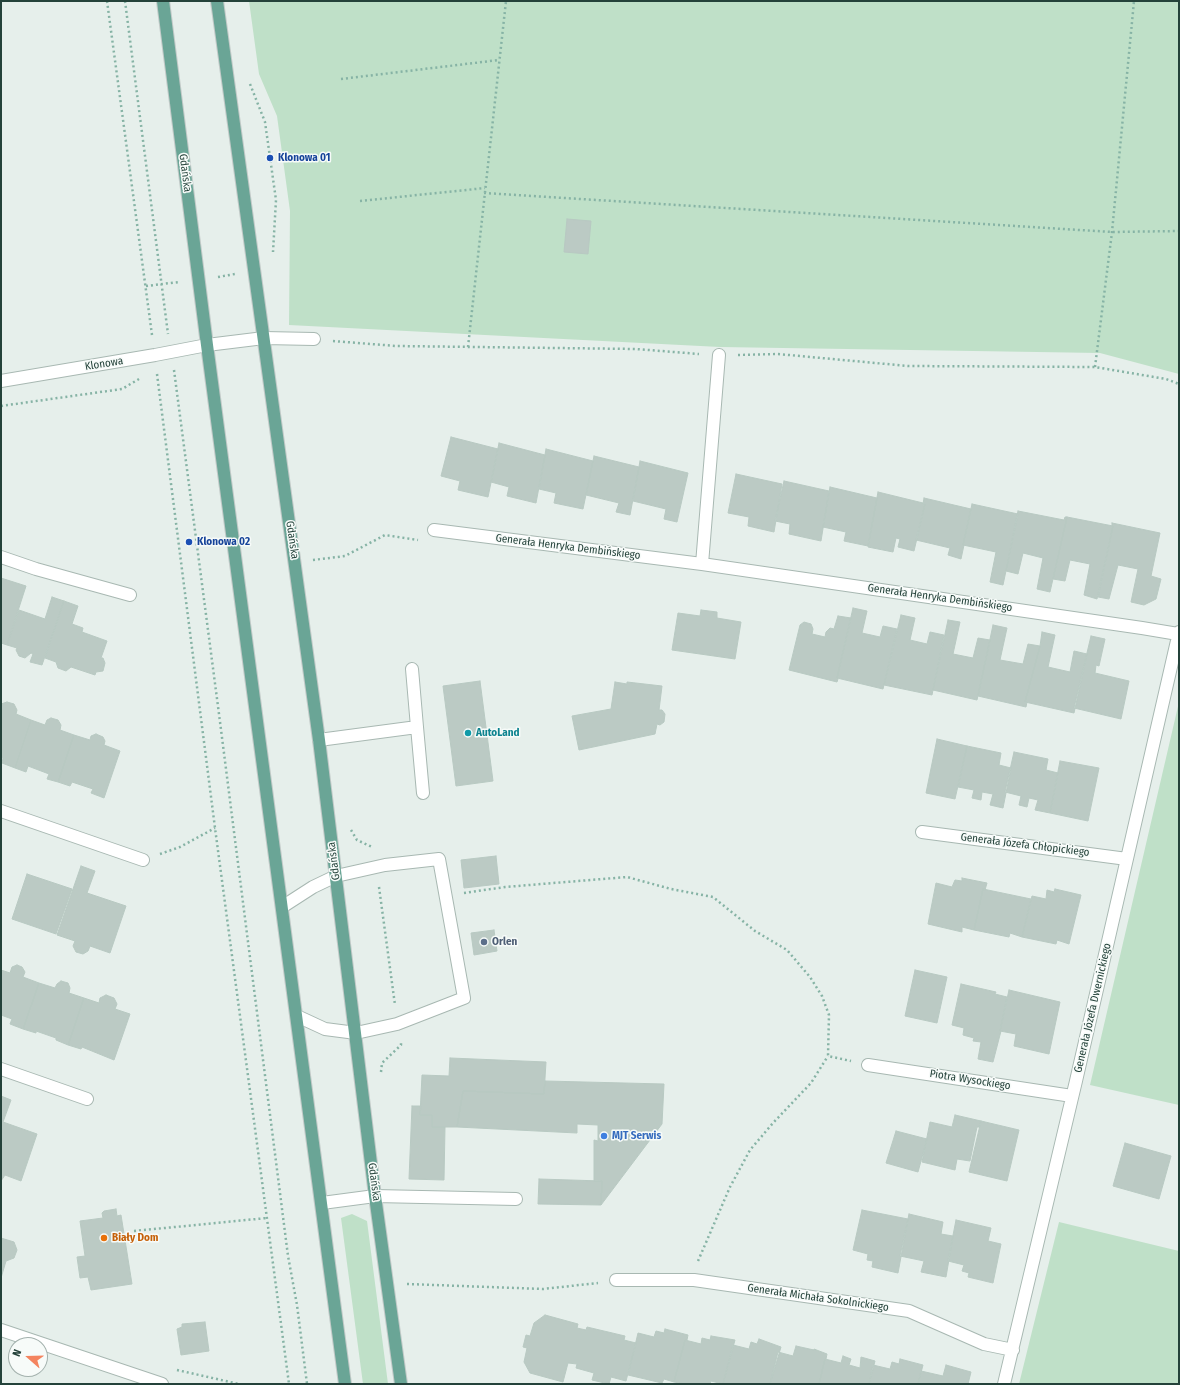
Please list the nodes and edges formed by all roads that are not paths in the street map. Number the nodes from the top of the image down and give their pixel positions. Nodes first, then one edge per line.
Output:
1 (163, 1) edge
2 (217, 1) edge
3 (264, 338) junction
4 (314, 339) road end
5 (207, 345) junction
6 (719, 355) road end
7 (1, 381) edge
8 (434, 530) road end
9 (1, 557) edge
10 (702, 564) junction
11 (130, 595) dead end
12 (1179, 633) edge
13 (412, 669) dead end
14 (417, 727) junction
15 (319, 740) junction
16 (423, 793) dead end
17 (1, 810) edge
18 (922, 832) dead end
19 (1127, 859) junction
20 (143, 860) dead end
21 (336, 876) junction
22 (282, 907) junction
23 (297, 1016) junction
24 (356, 1033) junction
25 (868, 1065) road end
26 (1, 1069) edge
27 (1072, 1096) junction
28 (87, 1099) dead end
29 (375, 1196) junction
30 (516, 1199) dead end
31 (322, 1203) junction
32 (616, 1280) road end
33 (1, 1330) edge
34 (1013, 1350) junction
35 (162, 1384) edge
36 (345, 1384) edge
37 (401, 1384) edge
38 (1004, 1384) edge

1 - 5 main road, Gdańska
2 - 3 main road, Gdańska
3 - 4 street
3 - 5 street
3 - 15 main road, Gdańska
5 - 7 street, Klonowa
5 - 22 main road, Gdańska
6 - 10 street
8 - 10 street, Generała Henryka Dembińskiego
9 - 11 street
10 - 12 street, Generała Henryka Dembińskiego
12 - 19 street, Generała Józefa Dwernickiego
13 - 14 street
14 - 15 street
14 - 16 street
15 - 21 main road, Gdańska
17 - 20 street
18 - 19 street, Generała Józefa Chłopickiego
19 - 27 street, Generała Józefa Dwernickiego
21 - 22 street
21 - 24 main road, Gdańska
21 - 24 street
22 - 23 main road, Gdańska
23 - 24 street
23 - 31 main road, Gdańska
24 - 29 main road, Gdańska
25 - 27 street, Piotra Wysockiego
26 - 28 street
27 - 34 street, Generała Józefa Dwernickiego
29 - 30 street
29 - 31 street
29 - 37 main road, Gdańska
31 - 36 main road, Gdańska
32 - 34 street, Generała Michała Sokolnickiego
33 - 35 street
34 - 38 street, Generała Józefa Dwernickiego

